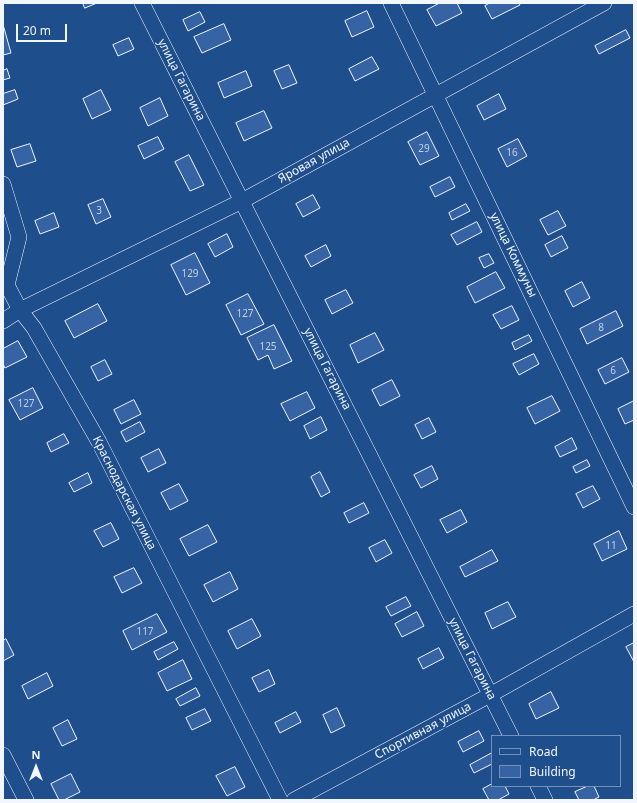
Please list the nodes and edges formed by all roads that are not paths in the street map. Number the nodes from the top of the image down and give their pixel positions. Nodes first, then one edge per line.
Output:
1 (142, 3) edge
2 (391, 3) edge
3 (604, 3) edge
4 (435, 95) junction
5 (3, 184) edge
6 (242, 201) junction
7 (20, 310) junction
8 (3, 321) edge
9 (634, 507) edge
10 (634, 614) edge
11 (490, 695) junction
12 (510, 735) edge
13 (3, 755) edge
14 (538, 787) edge
15 (26, 800) edge
16 (280, 800) edge
17 (294, 800) edge
18 (545, 800) edge

1 - 6 street, улица Гагарина
2 - 4 street, улица Коммуны
3 - 4 street, Яровая улица
4 - 6 street, Яровая улица
4 - 9 street, улица Коммуны
5 - 7 street, Краснодарская улица
6 - 7 street, Яровая улица
6 - 11 street, улица Гагарина
7 - 8 street, Яровая улица
7 - 16 street, Краснодарская улица
10 - 11 street, Спортивная улица
11 - 12 street, улица Гагарина
11 - 17 street, Спортивная улица
13 - 15 street
14 - 18 street

